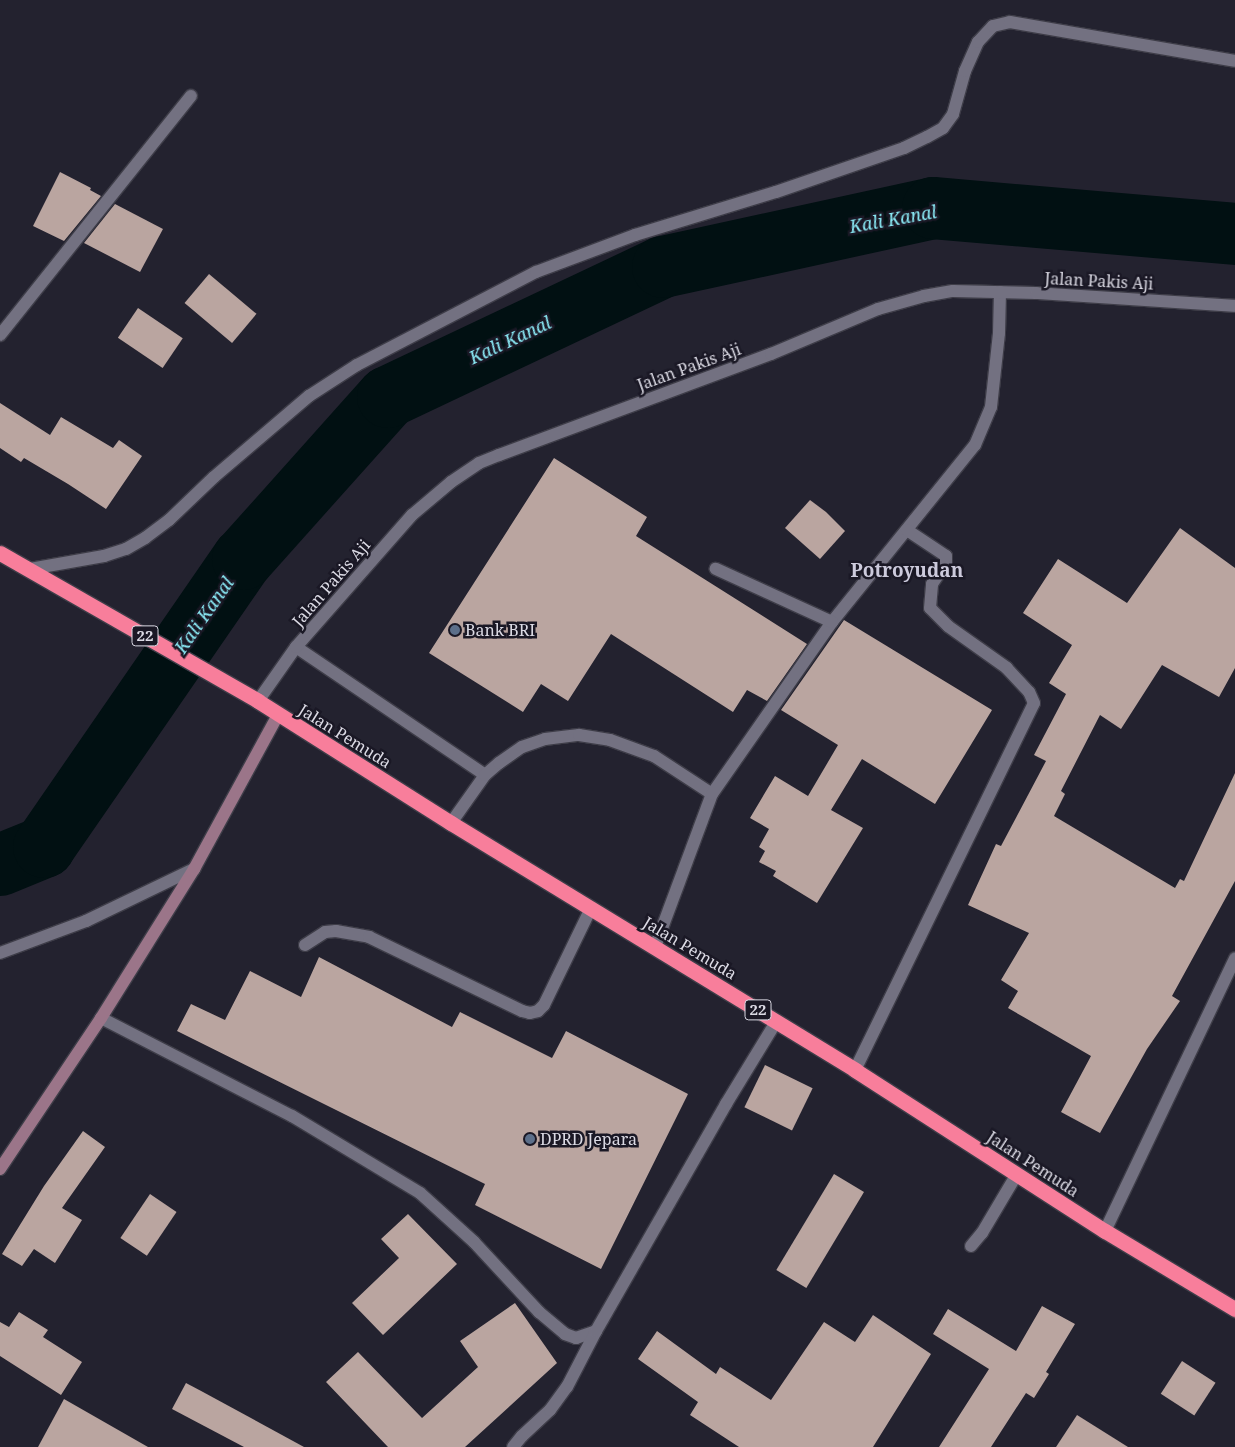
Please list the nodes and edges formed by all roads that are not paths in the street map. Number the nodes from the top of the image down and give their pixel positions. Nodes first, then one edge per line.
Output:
1 (1235, 61) edge
2 (191, 96) dead end
3 (1000, 292) junction
4 (1235, 306) edge
5 (0, 335) edge
6 (907, 530) junction
7 (0, 553) edge
8 (30, 569) junction
9 (716, 569) dead end
10 (832, 622) junction
11 (296, 647) junction
12 (258, 701) junction
13 (278, 715) junction
14 (485, 775) junction
15 (712, 794) junction
16 (451, 823) junction
17 (194, 869) junction
18 (591, 908) junction
19 (305, 944) dead end
20 (655, 947) junction
21 (0, 953) edge
22 (1235, 958) edge
23 (102, 1018) junction
24 (776, 1022) junction
25 (855, 1070) junction
26 (0, 1169) edge
27 (1017, 1174) junction
28 (1105, 1231) junction
29 (971, 1246) dead end
30 (1235, 1309) edge
31 (596, 1331) junction
32 (513, 1447) edge

1 - 8 street
2 - 5 street
3 - 4 street, Jalan Pakis Aji
3 - 6 street
3 - 11 street, Jalan Pakis Aji
6 - 10 street
6 - 25 street
7 - 8 highway, 22
8 - 12 highway, Jalan Pemuda / 22
9 - 10 street
10 - 15 street
11 - 12 street, Jalan Pakis Aji
11 - 14 street
12 - 13 highway, Jalan Pemuda / 22
13 - 16 highway, Jalan Pemuda / 22
13 - 17 main road
14 - 15 street
14 - 16 street
15 - 20 street
16 - 18 highway, Jalan Pemuda / 22
17 - 21 street
17 - 23 main road
18 - 19 street
18 - 20 highway, Jalan Pemuda / 22
20 - 24 highway, Jalan Pemuda / 22
22 - 28 street
23 - 26 main road
23 - 31 street
24 - 25 highway, Jalan Pemuda / 22
24 - 31 street
25 - 27 highway, Jalan Pemuda / 22
27 - 28 highway, Jalan Pemuda / 22
27 - 29 street
28 - 30 highway, Jalan Pemuda / 22
31 - 32 street

